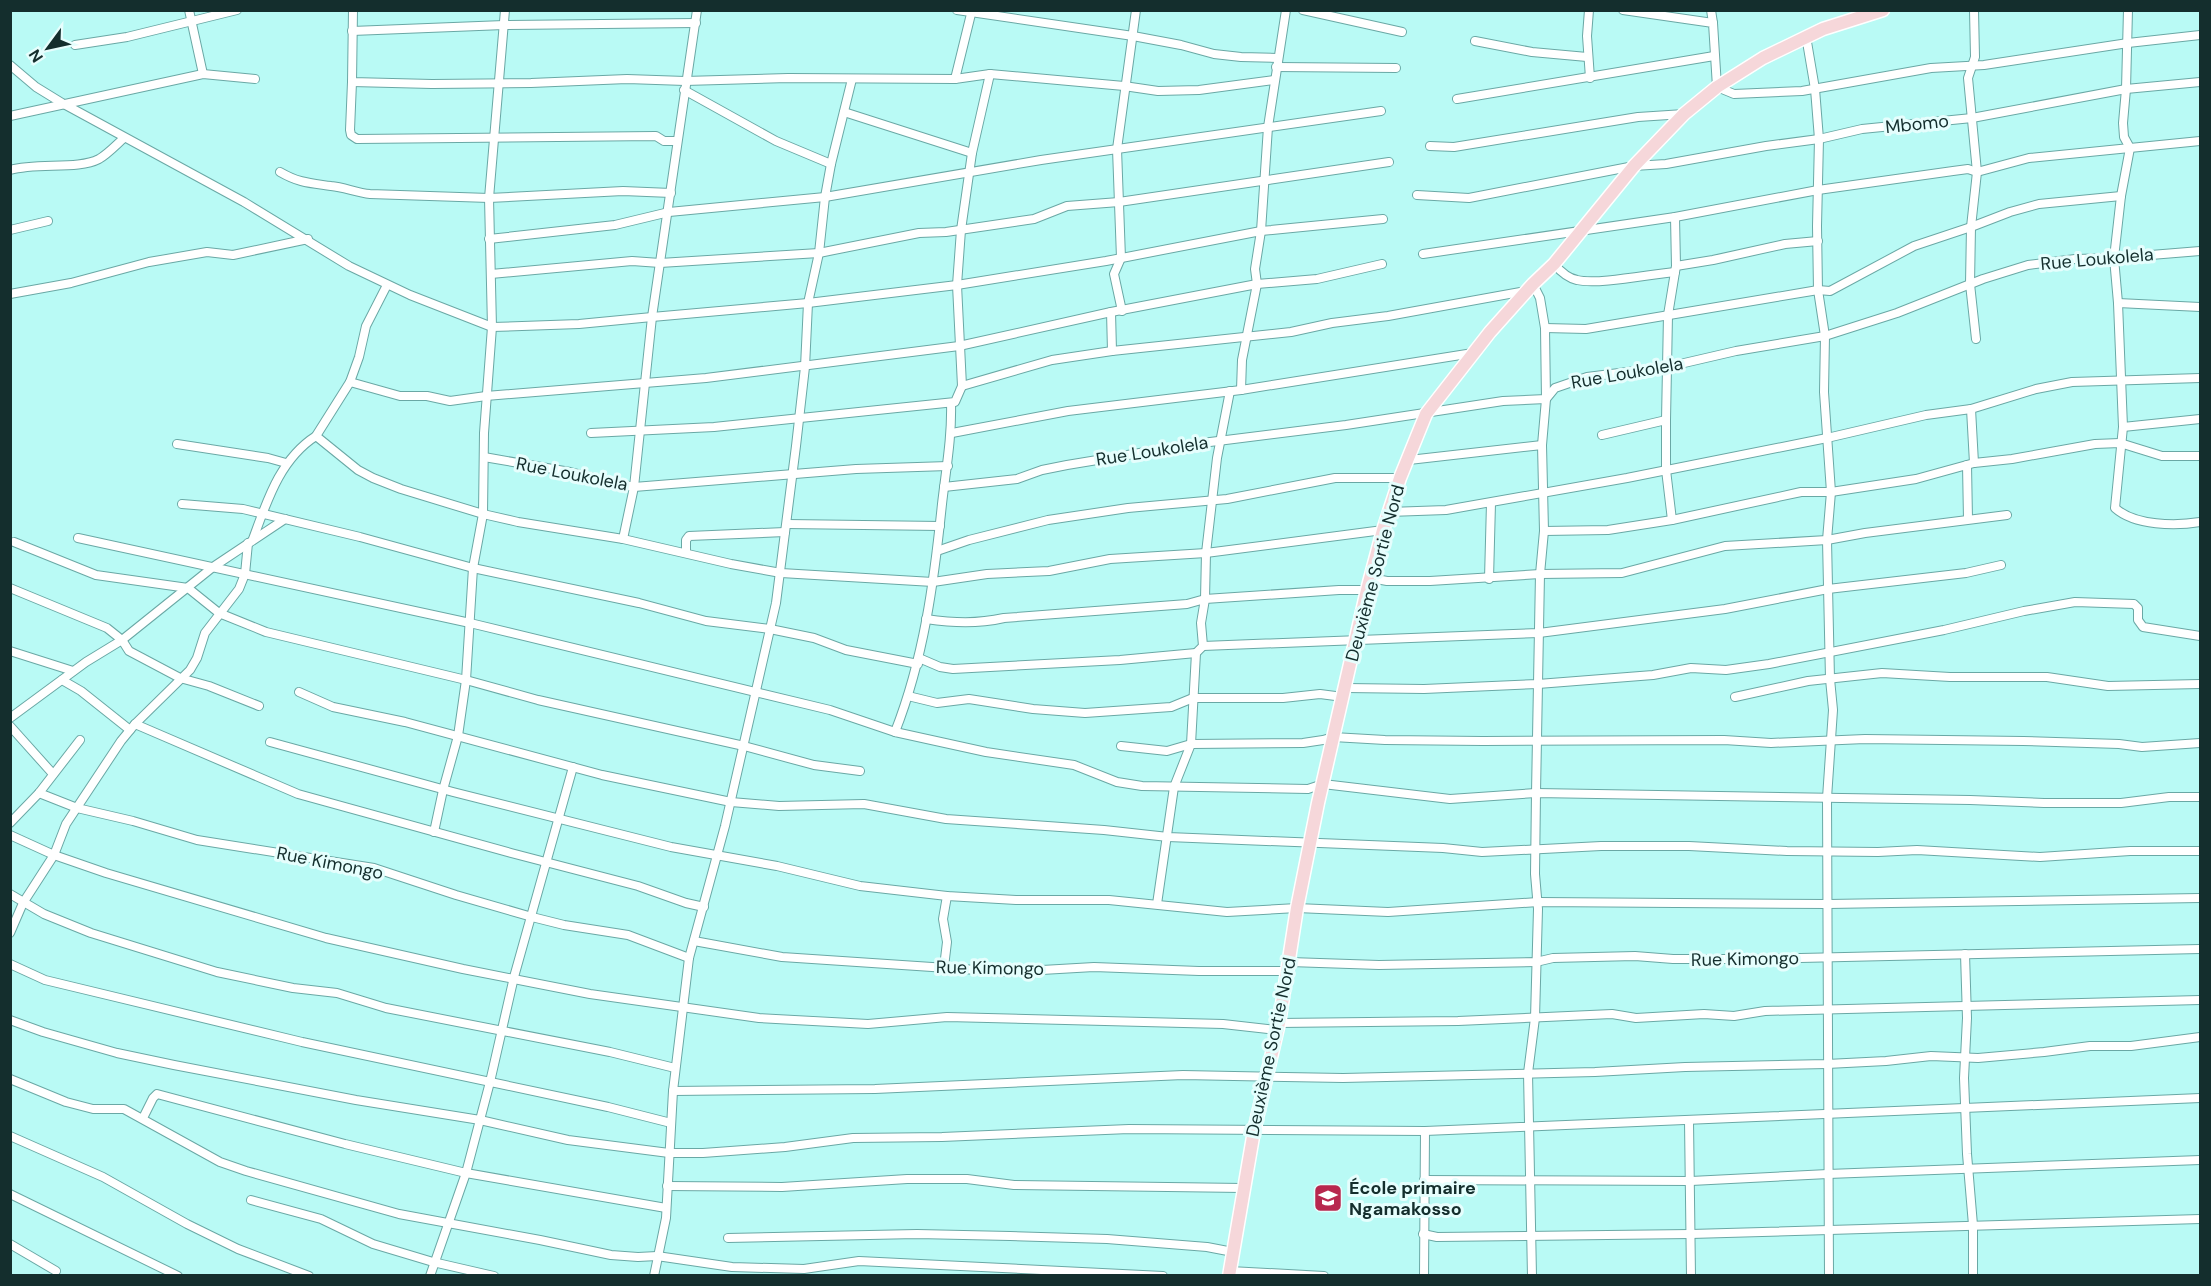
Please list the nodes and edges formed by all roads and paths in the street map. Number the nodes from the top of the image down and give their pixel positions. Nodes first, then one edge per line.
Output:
1 (189, 10) edge
2 (237, 10) edge
3 (353, 10) edge
4 (505, 10) edge
5 (697, 10) edge
6 (957, 10) edge
7 (1136, 10) edge
8 (1286, 10) edge
9 (1303, 10) edge
10 (1589, 10) edge
11 (1623, 10) edge
12 (1711, 10) edge
13 (1883, 10) edge
14 (1974, 10) edge
15 (2128, 10) edge
16 (971, 14) junction
17 (191, 20) junction
18 (696, 23) junction
19 (1713, 23) junction
20 (504, 25) junction
21 (352, 31) junction
22 (1401, 32) dead end
23 (2200, 35) edge
24 (1132, 36) junction
25 (1806, 36) junction
26 (1475, 41) dead end
27 (2128, 43) junction
28 (75, 45) dead end
29 (1714, 56) junction
30 (1587, 57) junction
31 (1276, 62) junction
32 (1973, 64) junction
33 (10, 65) edge
34 (1396, 68) dead end
35 (203, 74) junction
36 (990, 74) junction
37 (1590, 78) junction
38 (255, 79) dead end
39 (955, 79) junction
40 (852, 80) junction
41 (1274, 80) junction
42 (2200, 81) edge
43 (352, 82) junction
44 (498, 84) junction
45 (685, 86) junction
46 (1124, 86) junction
47 (1717, 87) junction
48 (1815, 90) junction
49 (2126, 90) junction
50 (1457, 99) dead end
51 (63, 104) junction
52 (1381, 111) dead end
53 (844, 112) junction
54 (1684, 114) junction
55 (10, 116) edge
56 (1972, 118) junction
57 (1268, 127) junction
58 (124, 138) junction
59 (495, 139) junction
60 (1819, 139) junction
61 (677, 141) junction
62 (2200, 141) edge
63 (1430, 146) dead end
64 (2130, 148) junction
65 (1117, 149) junction
66 (972, 153) junction
67 (1389, 162) dead end
68 (831, 164) junction
69 (1634, 166) junction
70 (10, 170) edge
71 (280, 172) dead end
72 (1977, 172) junction
73 (968, 173) junction
74 (1265, 180) junction
75 (1818, 190) junction
76 (671, 193) junction
77 (1417, 195) dead end
78 (2121, 196) junction
79 (825, 197) junction
80 (489, 198) junction
81 (1119, 202) junction
82 (669, 212) junction
83 (1675, 217) junction
84 (1383, 219) dead end
85 (48, 220) dead end
86 (1971, 227) junction
87 (10, 230) edge
88 (961, 230) junction
89 (1581, 230) junction
90 (1261, 231) junction
91 (308, 239) junction
92 (489, 239) junction
93 (1818, 241) junction
94 (2200, 251) edge
95 (819, 253) junction
96 (1423, 254) dead end
97 (1121, 258) junction
98 (2114, 258) junction
99 (660, 263) junction
100 (1382, 264) dead end
101 (1554, 264) junction
102 (1676, 269) junction
103 (491, 274) junction
104 (1257, 284) junction
105 (1970, 284) junction
106 (387, 285) junction
107 (957, 285) junction
108 (1530, 287) junction
109 (1818, 290) junction
110 (10, 294) edge
111 (808, 303) junction
112 (2118, 303) junction
113 (2200, 307) edge
114 (1122, 311) junction
115 (1111, 312) junction
116 (1668, 315) junction
117 (652, 317) junction
118 (492, 327) junction
119 (1545, 328) junction
120 (1825, 336) junction
121 (1246, 337) junction
122 (1976, 339) dead end
123 (959, 346) junction
124 (1113, 351) junction
125 (1473, 353) junction
126 (805, 367) junction
127 (1667, 367) junction
128 (2200, 378) edge
129 (2121, 380) junction
130 (350, 382) junction
131 (645, 382) junction
132 (962, 386) junction
133 (1241, 390) junction
134 (1230, 391) junction
135 (486, 396) junction
136 (1546, 399) junction
137 (951, 403) junction
138 (1971, 409) junction
139 (1426, 414) junction
140 (799, 419) junction
141 (2200, 419) edge
142 (1666, 420) junction
143 (2123, 427) junction
144 (639, 432) junction
145 (591, 433) dead end
146 (952, 433) junction
147 (1602, 435) dead end
148 (316, 436) junction
149 (1827, 438) junction
150 (1220, 441) junction
151 (2120, 443) junction
152 (177, 444) dead end
153 (1542, 445) junction
154 (2200, 456) edge
155 (484, 457) junction
156 (1409, 460) junction
157 (286, 463) junction
158 (1971, 464) junction
159 (948, 466) junction
160 (1666, 470) junction
161 (793, 474) junction
162 (1400, 478) junction
163 (634, 487) junction
164 (944, 487) junction
165 (1542, 492) junction
166 (1831, 492) junction
167 (1213, 500) junction
168 (1491, 503) junction
169 (182, 504) dead end
170 (1389, 512) junction
171 (262, 514) junction
172 (483, 514) junction
173 (2007, 515) dead end
174 (285, 519) junction
175 (1968, 519) junction
176 (1672, 520) junction
177 (2200, 522) edge
178 (940, 526) junction
179 (786, 528) junction
180 (1383, 530) junction
181 (1544, 531) junction
182 (78, 538) dead end
183 (623, 539) junction
184 (1827, 540) junction
185 (250, 541) junction
186 (14, 542) dead end
187 (937, 551) junction
188 (686, 553) junction
189 (1206, 553) junction
190 (2001, 565) dead end
191 (213, 567) junction
192 (473, 568) junction
193 (781, 573) junction
194 (245, 574) junction
195 (1540, 574) junction
196 (1489, 579) junction
197 (933, 582) junction
198 (1369, 584) junction
199 (10, 588) edge
200 (188, 588) junction
201 (1828, 589) junction
202 (1205, 599) junction
203 (219, 613) junction
204 (926, 619) junction
205 (470, 623) junction
206 (770, 629) junction
207 (1539, 633) junction
208 (2200, 636) edge
209 (122, 640) junction
210 (1356, 640) junction
211 (1203, 646) junction
212 (10, 651) edge
213 (1830, 652) junction
214 (1196, 653) junction
215 (919, 661) junction
216 (74, 671) junction
217 (180, 678) junction
218 (1830, 679) junction
219 (62, 680) junction
220 (466, 680) junction
221 (1538, 684) junction
222 (2200, 684) edge
223 (756, 692) junction
224 (299, 693) dead end
225 (1345, 693) junction
226 (908, 696) junction
227 (1735, 697) dead end
228 (1194, 698) junction
229 (259, 706) dead end
230 (10, 718) edge
231 (10, 726) edge
232 (133, 727) junction
233 (895, 732) junction
234 (458, 736) junction
235 (1334, 737) junction
236 (80, 740) dead end
237 (1537, 741) junction
238 (270, 742) dead end
239 (1832, 742) junction
240 (1191, 744) junction
241 (2200, 744) edge
242 (744, 746) junction
243 (1121, 746) dead end
244 (573, 767) junction
245 (860, 771) dead end
246 (53, 774) junction
247 (1323, 784) junction
248 (1174, 787) junction
249 (443, 790) junction
250 (39, 793) junction
251 (1536, 793) junction
252 (2200, 797) edge
253 (1827, 798) junction
254 (731, 802) junction
255 (77, 808) junction
256 (560, 819) junction
257 (10, 823) edge
258 (434, 832) junction
259 (10, 835) edge
260 (1168, 837) junction
261 (1310, 841) junction
262 (1535, 849) junction
263 (1827, 851) junction
264 (2200, 851) edge
265 (717, 854) junction
266 (54, 855) junction
267 (547, 863) junction
268 (10, 894) edge
269 (947, 896) junction
270 (2200, 898) edge
271 (1538, 902) junction
272 (23, 903) junction
273 (1157, 904) junction
274 (1828, 904) junction
275 (704, 907) junction
276 (1297, 908) junction
277 (532, 917) junction
278 (10, 933) edge
279 (694, 941) junction
280 (2200, 949) edge
281 (1965, 954) junction
282 (688, 958) junction
283 (1827, 958) junction
284 (1536, 962) junction
285 (10, 964) edge
286 (1289, 966) junction
287 (944, 967) junction
288 (514, 977) junction
289 (2200, 1000) edge
290 (1967, 1007) junction
291 (683, 1008) junction
292 (1826, 1010) junction
293 (1535, 1018) junction
294 (10, 1020) edge
295 (1278, 1027) junction
296 (501, 1030) junction
297 (2200, 1037) edge
298 (1965, 1058) junction
299 (1827, 1064) junction
300 (675, 1068) junction
301 (1528, 1073) junction
302 (1267, 1077) junction
303 (10, 1079) edge
304 (490, 1082) junction
305 (673, 1090) junction
306 (2200, 1098) edge
307 (1965, 1108) junction
308 (1828, 1115) junction
309 (143, 1118) junction
310 (480, 1120) junction
311 (1689, 1121) junction
312 (671, 1123) junction
313 (1530, 1127) junction
314 (1254, 1131) junction
315 (1425, 1131) junction
316 (10, 1136) edge
317 (669, 1153) junction
318 (2200, 1160) edge
319 (1968, 1170) junction
320 (466, 1173) junction
321 (1828, 1174) junction
322 (1424, 1180) junction
323 (1530, 1180) junction
324 (1691, 1181) junction
325 (667, 1186) junction
326 (1243, 1188) junction
327 (10, 1194) edge
328 (251, 1200) dead end
329 (666, 1208) junction
330 (2200, 1219) edge
331 (447, 1223) junction
332 (1973, 1226) junction
333 (1828, 1230) junction
334 (1423, 1234) junction
335 (1691, 1234) junction
336 (1530, 1236) junction
337 (728, 1238) dead end
338 (10, 1244) edge
339 (1233, 1252) junction
340 (657, 1256) junction
341 (433, 1262) junction
342 (57, 1271) dead end
343 (1230, 1274) edge
344 (178, 1275) edge
345 (309, 1275) edge
346 (430, 1275) edge
347 (494, 1275) edge
348 (654, 1275) edge
349 (1163, 1275) edge
350 (1324, 1275) edge
351 (1424, 1275) edge
352 (1532, 1275) edge
353 (1691, 1275) edge
354 (1829, 1275) edge
355 (1973, 1275) edge

1 - 17 street
2 - 17 street
3 - 21 street
4 - 20 street
5 - 18 street
6 - 16 street
7 - 24 street
8 - 31 street
9 - 22 street
10 - 30 street
11 - 19 street
12 - 19 street
13 - 25 main road, Deuxième Sortie Nord
14 - 32 street
15 - 27 street
16 - 24 street
16 - 39 street
17 - 28 street
17 - 35 street
18 - 20 street
18 - 45 street
19 - 29 street
20 - 21 street
20 - 44 street
21 - 43 street
23 - 27 street
24 - 31 street
24 - 46 street
25 - 47 main road, Deuxième Sortie Nord
25 - 48 street
26 - 30 street
27 - 32 street
27 - 49 street
29 - 37 street
29 - 47 street
30 - 37 street
31 - 34 street
31 - 41 street
32 - 48 street
32 - 56 street
33 - 51 street
35 - 38 street
35 - 51 street
36 - 39 street
36 - 46 street
36 - 66 street
37 - 50 street
39 - 40 street
40 - 45 street
40 - 53 street
41 - 46 street
41 - 57 street
42 - 49 street, Mbomo
43 - 44 street
43 - 59 street
44 - 45 street
44 - 59 street
45 - 61 street
45 - 68 street
46 - 65 street
47 - 48 street
47 - 54 main road, Deuxième Sortie Nord
48 - 60 street
49 - 56 street, Mbomo
49 - 64 street
51 - 55 street
51 - 58 street
52 - 57 street
53 - 66 street
53 - 68 street
54 - 63 street
54 - 69 main road, Deuxième Sortie Nord
56 - 60 street, Mbomo
56 - 72 street
57 - 65 street
57 - 74 street
58 - 70 street
58 - 91 street
59 - 61 street
59 - 80 street
60 - 69 street, Mbomo
60 - 75 street
61 - 76 street
62 - 64 street
64 - 72 street
64 - 78 street
65 - 73 street
65 - 81 street
66 - 73 street
67 - 74 street
68 - 79 street
69 - 77 street, Mbomo
69 - 89 main road, Deuxième Sortie Nord
71 - 80 street
72 - 75 street
72 - 86 street
73 - 79 street
73 - 88 street
74 - 81 street
74 - 90 street
75 - 83 street
75 - 93 street
76 - 80 street
76 - 82 street
78 - 86 street
78 - 98 street
79 - 82 street
79 - 95 street
80 - 92 street
81 - 88 street
81 - 97 street
82 - 92 street
82 - 99 street
83 - 89 street
83 - 102 street
84 - 90 street
85 - 87 street
86 - 105 street
86 - 109 street
88 - 95 street
88 - 107 street
89 - 96 street
89 - 101 main road, Deuxième Sortie Nord
90 - 97 street
90 - 104 street
91 - 106 street
91 - 110 street
92 - 103 street
93 - 102 street
93 - 109 street
94 - 98 street, Rue Loukolela
95 - 99 street
95 - 111 street
97 - 107 street
97 - 114 street
98 - 105 street, Rue Loukolela
98 - 112 street
99 - 103 street
99 - 117 street
100 - 104 street
101 - 102 street
101 - 108 main road, Deuxième Sortie Nord
102 - 116 street
103 - 118 street
104 - 114 street
104 - 121 street
105 - 120 street, Rue Loukolela
105 - 122 street
106 - 118 street
106 - 130 street
107 - 111 street
107 - 123 street
108 - 119 street
108 - 121 street
108 - 125 main road, Deuxième Sortie Nord
109 - 116 street
109 - 120 street
111 - 117 street
111 - 126 street
112 - 113 street
112 - 129 street
114 - 115 street
115 - 123 street
115 - 124 street
116 - 119 street
116 - 127 street
117 - 118 street
117 - 131 street
118 - 135 street
119 - 136 street
120 - 127 street, Rue Loukolela
120 - 149 street
121 - 124 street
121 - 133 street
123 - 126 street
123 - 132 street
124 - 132 street
125 - 133 street
125 - 139 main road, Deuxième Sortie Nord
126 - 131 street
126 - 140 street
127 - 136 street, Rue Loukolela
127 - 142 street
128 - 129 street
129 - 138 street
129 - 143 street
130 - 135 street
130 - 148 street
131 - 135 street
131 - 144 street
132 - 137 street
133 - 134 street
134 - 146 street
134 - 150 street
135 - 155 street
136 - 139 street, Rue Loukolela
136 - 153 street
137 - 140 street
137 - 146 street
138 - 149 street
138 - 158 street
139 - 150 street, Rue Loukolela
139 - 156 main road, Deuxième Sortie Nord
140 - 144 street
140 - 161 street
141 - 143 street
142 - 147 street
142 - 160 street
143 - 151 street
144 - 145 street
144 - 163 street
146 - 159 street
148 - 157 street
148 - 172 street
149 - 160 street
149 - 166 street
150 - 164 street, Rue Loukolela
150 - 167 street
151 - 154 street
151 - 158 street
151 - 177 street
152 - 157 street
153 - 156 street
153 - 165 street
155 - 163 street, Rue Loukolela
155 - 172 street
156 - 162 main road, Deuxième Sortie Nord
157 - 171 street
158 - 166 street
158 - 175 street
159 - 161 street, Rue Loukolela
159 - 164 street
160 - 165 street
160 - 176 street
161 - 163 street, Rue Loukolela
161 - 179 street
162 - 167 street
162 - 170 main road, Deuxième Sortie Nord
163 - 183 street
164 - 178 street
165 - 168 street
165 - 181 street
166 - 176 street
166 - 184 street
167 - 187 street
167 - 189 street
168 - 170 street
168 - 196 street
169 - 171 street
170 - 180 main road, Deuxième Sortie Nord
171 - 174 street
171 - 185 street
172 - 183 street
172 - 192 street
173 - 175 street
174 - 185 street
174 - 192 street
175 - 184 street
176 - 181 street
178 - 179 street
178 - 187 street
179 - 188 street
179 - 193 street
180 - 189 street
180 - 198 main road, Deuxième Sortie Nord
181 - 195 street
182 - 191 street
183 - 188 street
184 - 195 street
184 - 201 street
185 - 191 street
185 - 194 street
186 - 200 street
187 - 197 street
188 - 193 street
189 - 197 street
189 - 202 street
190 - 201 street
191 - 194 street
191 - 200 street
192 - 205 street
192 - 206 street
193 - 197 street
193 - 206 street
194 - 203 street
194 - 205 street
195 - 196 street
195 - 207 street
196 - 198 street
197 - 204 street
198 - 202 street
198 - 210 main road, Deuxième Sortie Nord
199 - 209 street
200 - 203 street
200 - 209 street
201 - 207 street
201 - 213 street
202 - 204 street
202 - 211 street
203 - 217 street
203 - 220 street
204 - 215 street
205 - 220 street
205 - 223 street
206 - 215 street
206 - 223 street
207 - 210 street
207 - 221 street
208 - 213 street
209 - 216 street
209 - 217 street
210 - 211 street
210 - 225 main road, Deuxième Sortie Nord
211 - 214 street
212 - 216 street
213 - 218 street
213 - 221 street
214 - 215 street
214 - 228 street
215 - 226 street
216 - 219 street
217 - 229 street
217 - 232 street
218 - 222 street
218 - 227 street
218 - 239 street
219 - 230 street
219 - 232 street
220 - 234 street
220 - 242 street
221 - 225 street
221 - 237 street
223 - 233 street
223 - 242 street
224 - 234 street
225 - 228 street
225 - 235 main road, Deuxième Sortie Nord
226 - 228 street
226 - 233 street
228 - 240 street
231 - 246 street
232 - 255 street
232 - 258 street
233 - 248 street
234 - 244 street
234 - 249 street
235 - 237 street
235 - 240 street
235 - 247 main road, Deuxième Sortie Nord
236 - 246 street
237 - 239 street
237 - 251 street
238 - 249 street
239 - 241 street
239 - 253 street
240 - 243 street
240 - 248 street
242 - 245 street
242 - 254 street
244 - 254 street
244 - 256 street
246 - 250 street
247 - 248 street
247 - 251 street
247 - 261 main road, Deuxième Sortie Nord
248 - 260 street
249 - 256 street
249 - 258 street
250 - 255 street, Rue Kimongo
250 - 257 street
251 - 253 street
251 - 262 street
252 - 253 street
253 - 263 street
254 - 260 street
254 - 265 street
255 - 266 street
255 - 277 street, Rue Kimongo
256 - 265 street
256 - 267 street
258 - 267 street
259 - 266 street
260 - 261 street
260 - 273 street
261 - 262 street
261 - 276 main road, Deuxième Sortie Nord
262 - 263 street
262 - 271 street
263 - 264 street
263 - 274 street
265 - 269 street
265 - 275 street
266 - 272 street
266 - 288 street
267 - 275 street
267 - 277 street
268 - 272 street
269 - 273 street
269 - 287 street
270 - 274 street
271 - 274 street
271 - 276 street
271 - 284 street
272 - 278 street
272 - 296 street
273 - 276 street
274 - 283 street
275 - 279 street
276 - 286 main road, Deuxième Sortie Nord
277 - 282 street, Rue Kimongo
277 - 288 street
279 - 282 street
279 - 287 street, Rue Kimongo
280 - 281 street, Rue Kimongo
281 - 283 street, Rue Kimongo
281 - 290 street
282 - 291 street
283 - 284 street, Rue Kimongo
283 - 292 street
284 - 286 street, Rue Kimongo
284 - 293 street
285 - 304 street
286 - 287 street, Rue Kimongo
286 - 295 main road, Deuxième Sortie Nord
288 - 291 street
288 - 296 street
289 - 290 street
290 - 292 street
290 - 298 street
291 - 295 street
291 - 300 street
292 - 293 street
292 - 299 street
293 - 295 street
293 - 301 street
294 - 310 street
295 - 302 main road, Deuxième Sortie Nord
296 - 300 street
296 - 304 street
297 - 298 street
298 - 299 street
298 - 307 street
299 - 301 street
299 - 308 street
300 - 305 street
301 - 302 street
301 - 313 street
302 - 305 street
302 - 314 main road, Deuxième Sortie Nord
303 - 309 street
304 - 310 street
304 - 312 street
305 - 312 street
306 - 307 street
307 - 308 street
307 - 319 street
308 - 311 street
308 - 321 street
309 - 320 street
309 - 331 street
310 - 317 street
310 - 320 street
311 - 313 street
311 - 324 street
312 - 317 street
313 - 315 street
313 - 323 street
314 - 315 street
314 - 317 street
314 - 326 main road, Deuxième Sortie Nord
315 - 322 street
316 - 345 street
317 - 325 street
318 - 319 street
319 - 321 street
319 - 332 street
320 - 329 street
320 - 331 street
321 - 324 street
321 - 333 street
322 - 323 street
322 - 334 street
323 - 324 street
323 - 336 street
324 - 335 street
325 - 326 street
325 - 329 street
326 - 339 main road, Deuxième Sortie Nord
327 - 344 street
328 - 341 street
329 - 340 street
330 - 332 street
331 - 340 street
331 - 341 street
332 - 333 street
332 - 355 street
333 - 335 street
333 - 354 street
334 - 336 street
334 - 351 street
335 - 336 street
335 - 353 street
336 - 352 street
337 - 339 street
338 - 342 street
339 - 343 main road, Deuxième Sortie Nord
340 - 348 street
340 - 349 street
341 - 346 street
341 - 347 street
343 - 350 street

